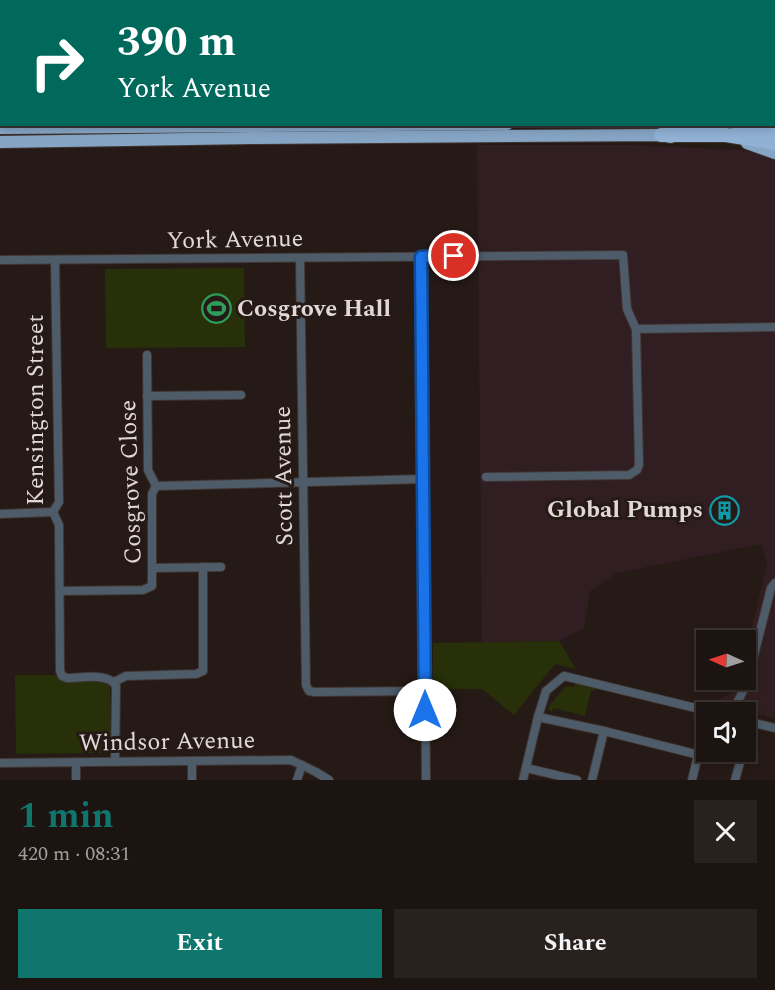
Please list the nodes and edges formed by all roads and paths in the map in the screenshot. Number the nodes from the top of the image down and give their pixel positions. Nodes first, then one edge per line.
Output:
1 (93, 126) edge
2 (470, 126) edge
3 (747, 126) edge
4 (0, 128) edge
5 (415, 129) edge
6 (252, 130) edge
7 (538, 130) edge
8 (775, 131) edge
9 (661, 135) junction
10 (93, 141) junction
11 (0, 142) edge
12 (775, 142) edge
13 (775, 153) edge
14 (421, 257) junction
15 (300, 259) junction
16 (55, 260) junction
17 (0, 261) edge
18 (775, 327) edge
19 (636, 329) junction
20 (147, 355) dead end
21 (241, 395) dead end
22 (147, 396) junction
23 (486, 477) dead end
24 (423, 479) junction
25 (304, 482) junction
26 (156, 486) junction
27 (53, 512) junction
28 (0, 514) edge
29 (203, 567) junction
30 (221, 567) dead end
31 (153, 568) junction
32 (775, 583) edge
33 (60, 591) junction
34 (114, 682) junction
35 (425, 691) junction
36 (738, 702) edge
37 (696, 708) edge
38 (538, 717) junction
39 (756, 723) edge
40 (775, 728) edge
41 (604, 731) junction
42 (696, 754) edge
43 (192, 761) junction
44 (116, 762) junction
45 (697, 762) edge
46 (740, 762) edge
47 (0, 763) edge
48 (76, 763) junction
49 (302, 765) junction
50 (526, 768) junction
51 (76, 780) edge
52 (192, 780) edge
53 (297, 780) edge
54 (329, 780) edge
55 (426, 780) edge
56 (523, 780) edge
57 (577, 780) edge
58 (592, 780) edge
59 (692, 780) edge
60 (735, 780) edge

1 - 4 highway
1 - 6 highway
1 - 10 street
2 - 5 highway
3 - 8 highway
5 - 6 highway
5 - 7 highway
6 - 10 highway
7 - 9 highway
9 - 12 highway
9 - 13 highway
10 - 11 highway
14 - 15 street, York Avenue
14 - 19 street, York Avenue
14 - 24 street
15 - 16 street, York Avenue
15 - 25 street, Scott Avenue
16 - 17 street, York Avenue
16 - 27 street, Kensington Street
18 - 19 street
19 - 23 street
20 - 22 street, Cosgrove Close
21 - 22 street
22 - 26 street, Cosgrove Close
24 - 25 street
24 - 35 street
25 - 26 street
25 - 35 street, Scott Avenue
26 - 31 street, Cosgrove Close
27 - 28 street
27 - 33 street, Kensington Street
29 - 30 street
29 - 31 street
29 - 34 street
31 - 33 street, Cosgrove Close
32 - 36 street
33 - 34 street, Kensington Street
34 - 44 street
35 - 55 street
37 - 38 street
38 - 41 street
38 - 50 street
39 - 40 street
41 - 42 street
41 - 58 street
43 - 44 street, Windsor Avenue
43 - 49 street, Windsor Avenue
43 - 52 street
44 - 48 street, Windsor Avenue
45 - 59 street
46 - 60 street
47 - 48 street, Windsor Avenue
48 - 51 street
49 - 53 street
49 - 54 street, Windsor Avenue
50 - 56 street
50 - 57 street

